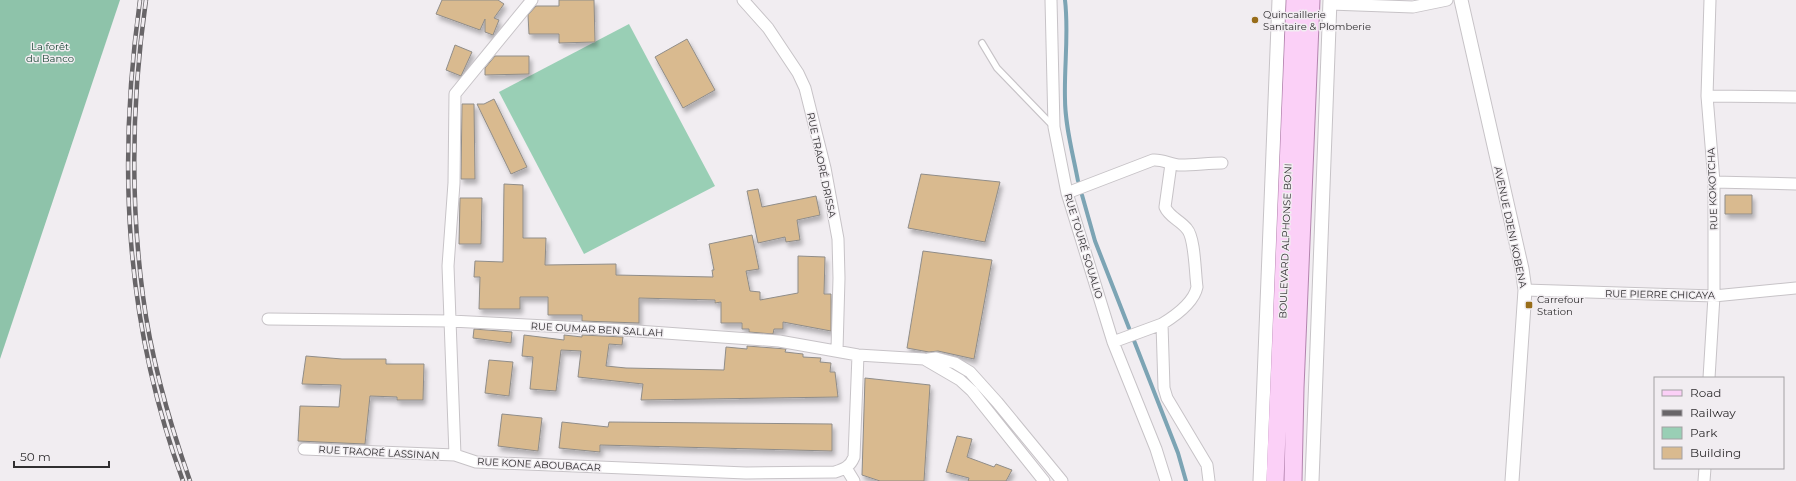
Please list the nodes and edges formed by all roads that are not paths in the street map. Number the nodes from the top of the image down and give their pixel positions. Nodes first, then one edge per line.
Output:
1 (532, 0) edge
2 (743, 0) edge
3 (1051, 0) edge
4 (1279, 0) edge
5 (1295, 0) edge
6 (1311, 0) edge
7 (1447, 0) edge
8 (1461, 0) edge
9 (1710, 0) edge
10 (1330, 2) edge
11 (982, 43) dead end
12 (1707, 96) junction
13 (1796, 96) edge
14 (1054, 127) junction
15 (1222, 163) dead end
16 (1171, 164) junction
17 (1714, 182) junction
18 (1295, 183) junction
19 (1796, 184) edge
20 (1067, 193) junction
21 (1796, 288) edge
22 (1524, 290) junction
23 (1714, 296) junction
24 (268, 319) dead end
25 (451, 321) junction
26 (1162, 324) junction
27 (1113, 342) junction
28 (837, 350) junction
29 (858, 355) junction
30 (924, 359) junction
31 (1709, 377) edge
32 (304, 448) dead end
33 (455, 455) junction
34 (846, 468) junction
35 (1705, 469) edge
36 (854, 481) edge
37 (1044, 481) edge
38 (1062, 481) edge
39 (1166, 481) edge
40 (1209, 481) edge
41 (1260, 481) edge
42 (1275, 481) edge
43 (1293, 481) edge
44 (1312, 481) edge
45 (1512, 481) edge
46 (1704, 481) edge

1 - 25 street
2 - 28 street, RUE TRAORÉ DRISSA
3 - 14 street, RUE TOURÉ SOUALIO
4 - 41 street, BOULEVARD ALPHONSE BONI
5 - 18 main road, BOULEVARD ALPHONSE BONI
6 - 18 main road, BOULEVARD ALPHONSE BONI
7 - 10 street
8 - 22 street, AVENUE DJENI KOBENA
9 - 12 street, RUE KOKOTCHA
10 - 44 street
11 - 14 lane
12 - 13 street
12 - 17 street, RUE KOKOTCHA
14 - 20 street, RUE TOURÉ SOUALIO
15 - 16 street
16 - 20 street
16 - 26 street
17 - 19 street
17 - 23 street, RUE KOKOTCHA
18 - 42 main road, BOULEVARD ALPHONSE BONI
18 - 43 main road, BOULEVARD ALPHONSE BONI
20 - 27 street, RUE TOURÉ SOUALIO
21 - 23 street, RUE PIERRE CHICAYA
22 - 23 street, RUE PIERRE CHICAYA
22 - 45 street, AVENUE DJENI KOBENA
23 - 31 street, RUE KOKOTCHA
24 - 25 street, RUE OUMAR BEN SALLAH
25 - 28 street, RUE OUMAR BEN SALLAH
25 - 33 street
26 - 27 street
26 - 40 street
27 - 39 street, RUE TOURÉ SOUALIO
28 - 29 street, RUE OUMAR BEN SALLAH
29 - 30 street, RUE OUMAR BEN SALLAH
29 - 34 street
30 - 37 street, RUE OUMAR BEN SALLAH
30 - 38 street, RUE OUMAR BEN SALLAH
32 - 33 street, RUE TRAORÉ LASSINAN
33 - 34 street, RUE KONE ABOUBACAR
34 - 36 street
35 - 46 street

